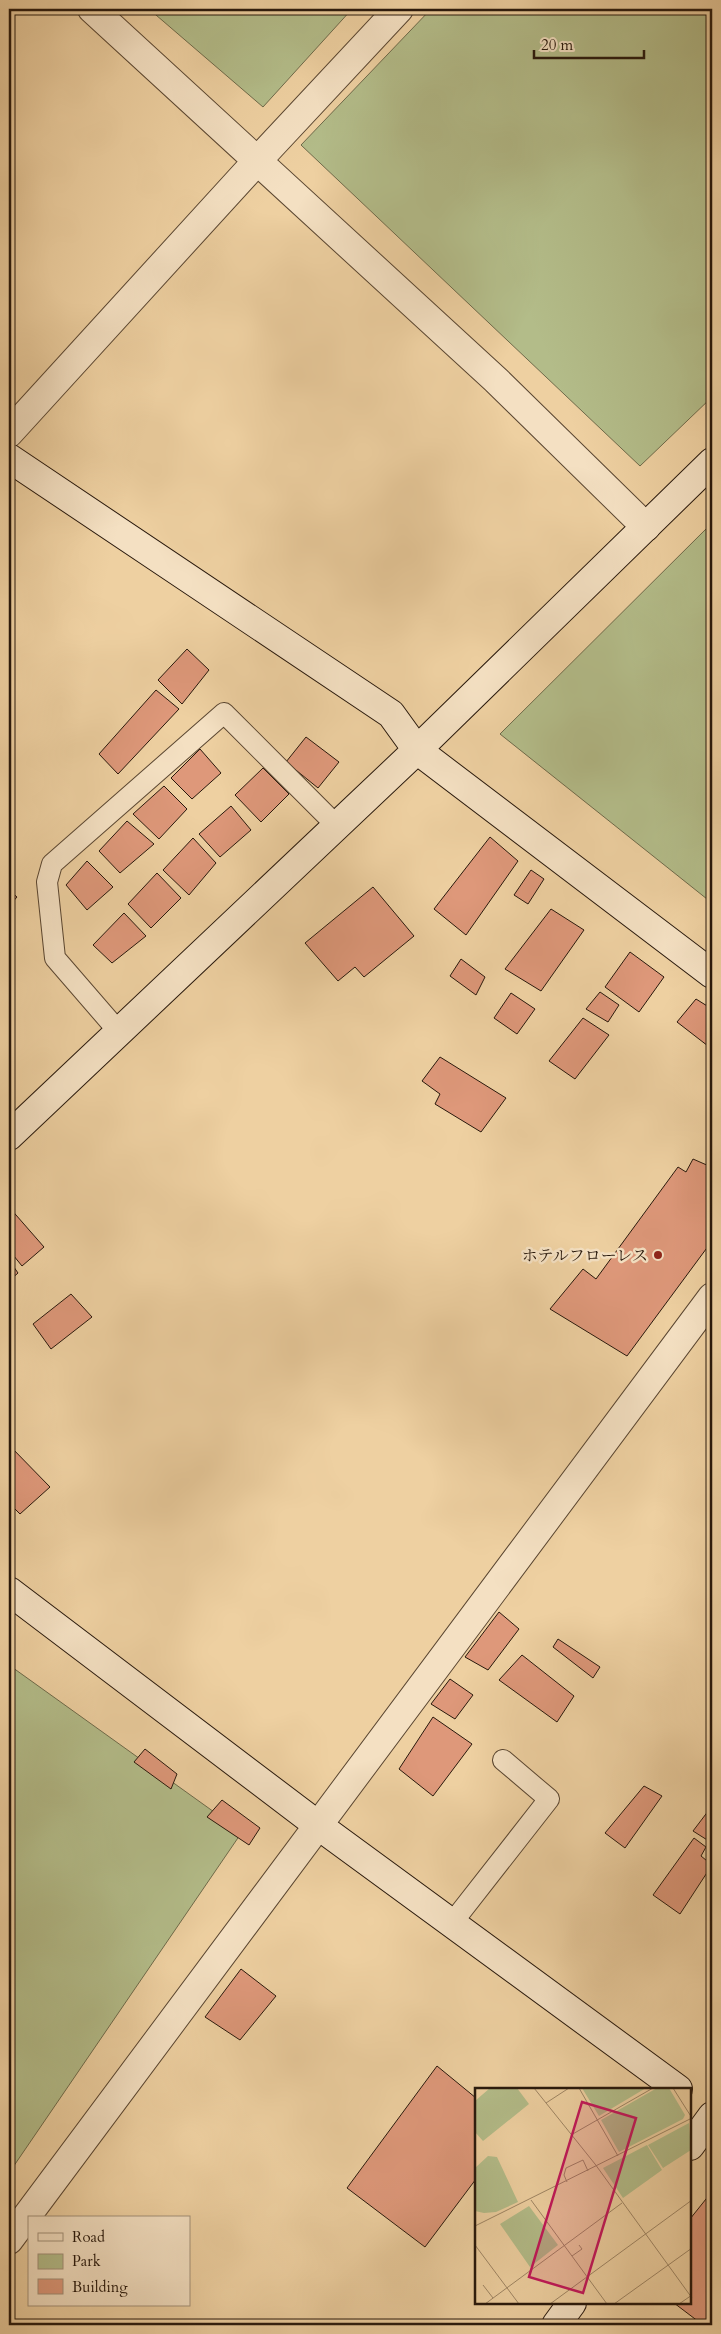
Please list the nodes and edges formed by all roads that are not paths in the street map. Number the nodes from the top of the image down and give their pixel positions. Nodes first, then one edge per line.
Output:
1 (92, 9) edge
2 (399, 9) edge
3 (258, 160) junction
4 (9, 433) edge
5 (9, 458) edge
6 (712, 462) edge
7 (646, 527) junction
8 (416, 750) junction
9 (336, 825) junction
10 (712, 974) edge
11 (119, 1032) junction
12 (9, 1136) edge
13 (712, 1297) edge
14 (9, 1591) edge
15 (503, 1760) dead end
16 (319, 1826) junction
17 (452, 1923) junction
18 (677, 2088) edge
19 (691, 2099) edge
20 (712, 2115) edge
21 (691, 2145) edge
22 (9, 2240) edge
23 (571, 2304) edge
24 (556, 2325) edge

1 - 3 street
2 - 3 street
3 - 4 street
3 - 7 street
5 - 8 street
6 - 7 street
7 - 8 street
8 - 9 street
8 - 10 street
9 - 11 street
9 - 11 lane
11 - 12 street
13 - 16 street
14 - 16 street
15 - 17 lane
16 - 17 street
16 - 22 street
17 - 18 street
19 - 20 street
20 - 21 street
23 - 24 street

